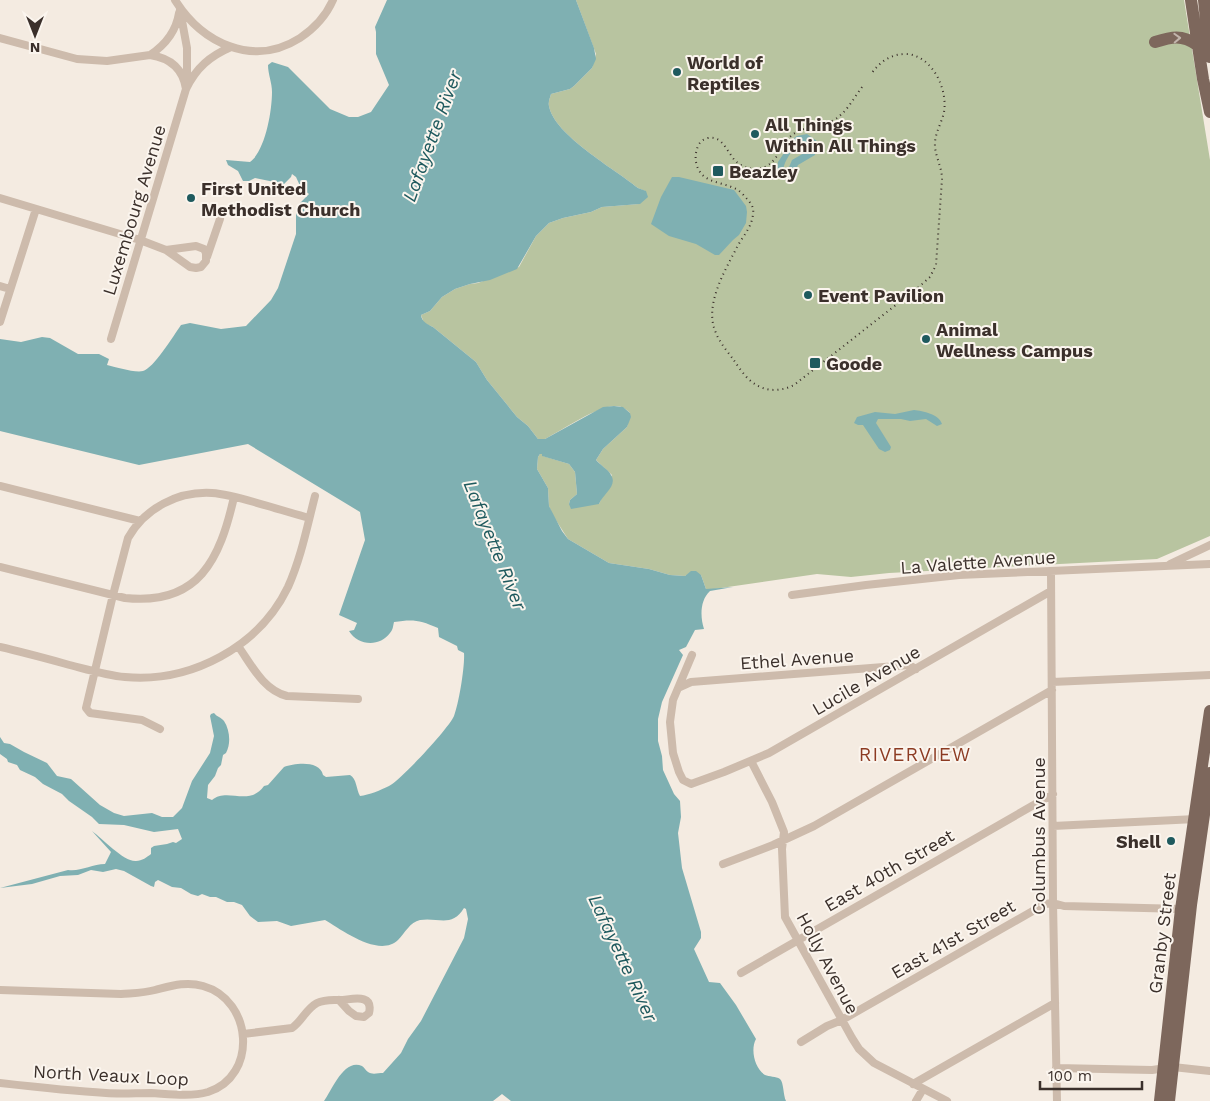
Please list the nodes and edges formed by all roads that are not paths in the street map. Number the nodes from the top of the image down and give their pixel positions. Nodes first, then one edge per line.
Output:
1 (175, 0) edge
2 (333, 0) edge
3 (1201, 7) edge
4 (180, 8) junction
5 (0, 38) edge
6 (1154, 42) dead end
7 (1197, 45) junction
8 (231, 47) junction
9 (150, 55) junction
10 (1210, 57) edge
11 (186, 89) junction
12 (1210, 112) edge
13 (0, 198) edge
14 (36, 209) junction
15 (220, 219) dead end
16 (140, 240) junction
17 (166, 250) junction
18 (207, 257) junction
19 (0, 286) edge
20 (10, 289) junction
21 (0, 322) edge
22 (110, 339) dead end
23 (0, 486) edge
24 (315, 496) dead end
25 (234, 497) junction
26 (309, 518) junction
27 (140, 521) junction
28 (1210, 545) edge
29 (1210, 564) edge
30 (0, 566) edge
31 (1166, 566) junction
32 (1051, 572) junction
33 (1051, 591) junction
34 (112, 595) junction
35 (792, 595) dead end
36 (238, 646) junction
37 (0, 647) edge
38 (692, 656) dead end
39 (916, 669) junction
40 (94, 671) junction
41 (1210, 675) edge
42 (1052, 686) junction
43 (680, 687) junction
44 (358, 699) dead end
45 (1210, 712) edge
46 (160, 729) dead end
47 (751, 761) junction
48 (1210, 773) edge
49 (1053, 794) junction
50 (1204, 805) edge
51 (1198, 819) junction
52 (1053, 826) junction
53 (784, 841) junction
54 (724, 864) dead end
55 (1053, 903) junction
56 (1186, 909) junction
57 (796, 941) junction
58 (741, 973) dead end
59 (0, 990) edge
60 (339, 1000) dead end
61 (1055, 1003) junction
62 (842, 1020) junction
63 (243, 1034) junction
64 (801, 1042) dead end
65 (1168, 1067) junction
66 (1056, 1068) junction
67 (1210, 1071) edge
68 (0, 1084) edge
69 (913, 1084) junction
70 (923, 1089) junction
71 (916, 1101) edge
72 (948, 1101) edge
73 (1057, 1101) edge
74 (1160, 1101) edge
75 (1169, 1101) edge

1 - 4 street
2 - 8 street
3 - 7 main road
3 - 10 main road
4 - 8 street
4 - 9 street
4 - 11 street, Luxembourg Avenue
5 - 9 street
6 -> 7 main road
7 - 12 main road
8 - 11 street, Luxembourg Avenue
9 - 11 street
11 - 16 street, Luxembourg Avenue
13 - 14 street
14 - 16 street
14 - 20 street
15 - 18 street
16 - 17 street
16 - 22 street, Luxembourg Avenue
17 - 18 street
17 - 18 street
19 - 20 street
20 - 21 street
23 - 27 street
24 - 26 street
25 - 26 street
25 - 27 street
25 - 34 street
26 - 36 street
27 - 34 street
28 - 31 street, La Valette Avenue
29 - 31 street, La Valette Avenue
30 - 34 street
31 - 32 street, La Valette Avenue
32 - 33 street, Columbus Avenue
32 - 35 street, La Valette Avenue
33 - 39 street, Lucile Avenue
33 - 42 street, Columbus Avenue
34 - 40 street
36 - 40 street
36 - 44 street
37 - 40 street
38 - 43 street
39 - 43 street, Ethel Avenue
39 - 47 street, Lucile Avenue
40 - 46 street
41 - 42 street
42 - 49 street, Columbus Avenue
42 - 53 street
43 - 47 street, Lucile Avenue
45 - 50 main road, Granby Street
47 - 53 street, Holly Avenue
48 - 50 main road, Granby Street
49 - 52 street, Columbus Avenue
49 - 57 street, East 40th Street
50 - 51 main road, Granby Street
51 - 52 street
51 - 56 main road, Granby Street
52 - 55 street, Columbus Avenue
53 - 54 street
53 - 57 street, Holly Avenue
55 - 56 street
55 - 61 street, Columbus Avenue
55 - 62 street, East 41st Street
56 - 65 main road, Granby Street
57 - 58 street, East 40th Street
57 - 62 street, Holly Avenue
59 - 63 street
60 - 63 street
61 - 66 street, Columbus Avenue
61 - 69 street
62 - 64 street, East 41st Street
62 - 69 street, Holly Avenue
63 - 68 street, North Veaux Loop
65 - 66 street
65 - 67 street
65 - 74 main road, Granby Street
65 - 75 main road, Granby Street
66 - 73 street, Columbus Avenue
69 - 70 street, Holly Avenue
70 - 71 street
70 - 72 street, Holly Avenue

